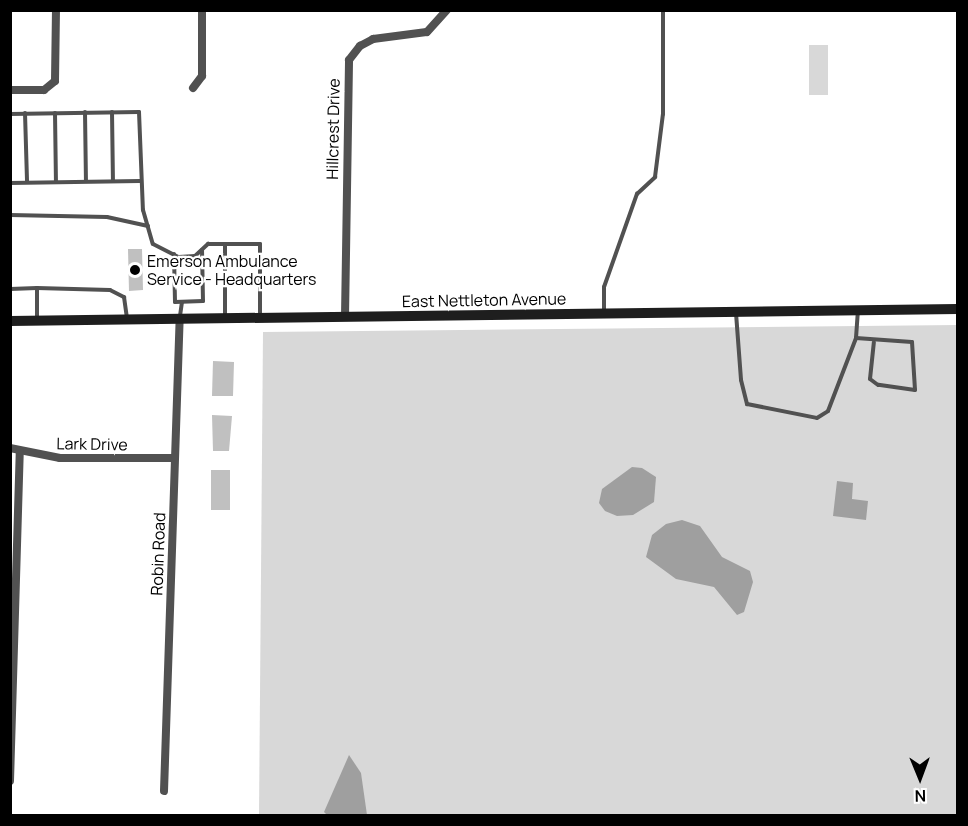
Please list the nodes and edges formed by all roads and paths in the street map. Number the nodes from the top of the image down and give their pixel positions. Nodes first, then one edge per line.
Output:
1 (56, 10) edge
2 (202, 10) edge
3 (447, 10) edge
4 (663, 10) edge
5 (193, 88) dead end
6 (10, 90) edge
7 (85, 112) junction
8 (112, 112) junction
9 (25, 113) junction
10 (55, 113) junction
11 (10, 114) edge
12 (86, 181) junction
13 (113, 181) junction
14 (140, 181) junction
15 (27, 182) junction
16 (56, 182) junction
17 (10, 183) edge
18 (10, 215) edge
19 (148, 226) junction
20 (225, 244) junction
21 (202, 249) junction
22 (174, 254) junction
23 (37, 288) junction
24 (10, 289) edge
25 (182, 302) junction
26 (957, 309) edge
27 (858, 310) junction
28 (736, 313) junction
29 (604, 314) junction
30 (345, 317) junction
31 (225, 318) junction
32 (260, 318) junction
33 (180, 319) junction
34 (127, 320) junction
35 (10, 321) edge
36 (36, 321) junction
37 (856, 338) junction
38 (874, 342) junction
39 (10, 448) edge
40 (20, 451) junction
41 (173, 458) junction
42 (10, 781) edge
43 (164, 791) dead end

1 - 6 street
2 - 5 street
3 - 30 street, Hillcrest Drive
4 - 29 lane
7 - 8 lane
7 - 10 lane
7 - 12 lane
8 - 13 lane
8 - 14 lane
9 - 10 lane
9 - 11 lane
9 - 15 lane
10 - 16 lane
12 - 13 lane
12 - 16 lane
13 - 14 lane
14 - 19 lane
15 - 16 lane
15 - 17 lane
18 - 19 lane
19 - 22 lane
20 - 21 lane
20 - 31 lane
20 - 32 lane
21 - 22 lane
21 - 25 lane
22 - 25 lane
23 - 24 lane
23 - 34 lane
23 - 36 lane
25 - 33 lane
26 - 27 main road, East Nettleton Avenue
27 - 28 main road, East Nettleton Avenue
27 - 37 lane
28 - 29 main road, East Nettleton Avenue
28 - 37 lane
29 - 30 main road, East Nettleton Avenue
30 - 32 main road, East Nettleton Avenue
31 - 32 main road, East Nettleton Avenue
31 - 33 main road, East Nettleton Avenue
33 - 34 main road, East Nettleton Avenue
33 - 41 street, Robin Road
34 - 36 main road, East Nettleton Avenue
35 - 36 main road, East Nettleton Avenue
37 - 38 lane
38 - 38 lane
39 - 40 street, Lark Drive
40 - 41 street, Lark Drive
40 - 42 street
41 - 43 street, Robin Road

